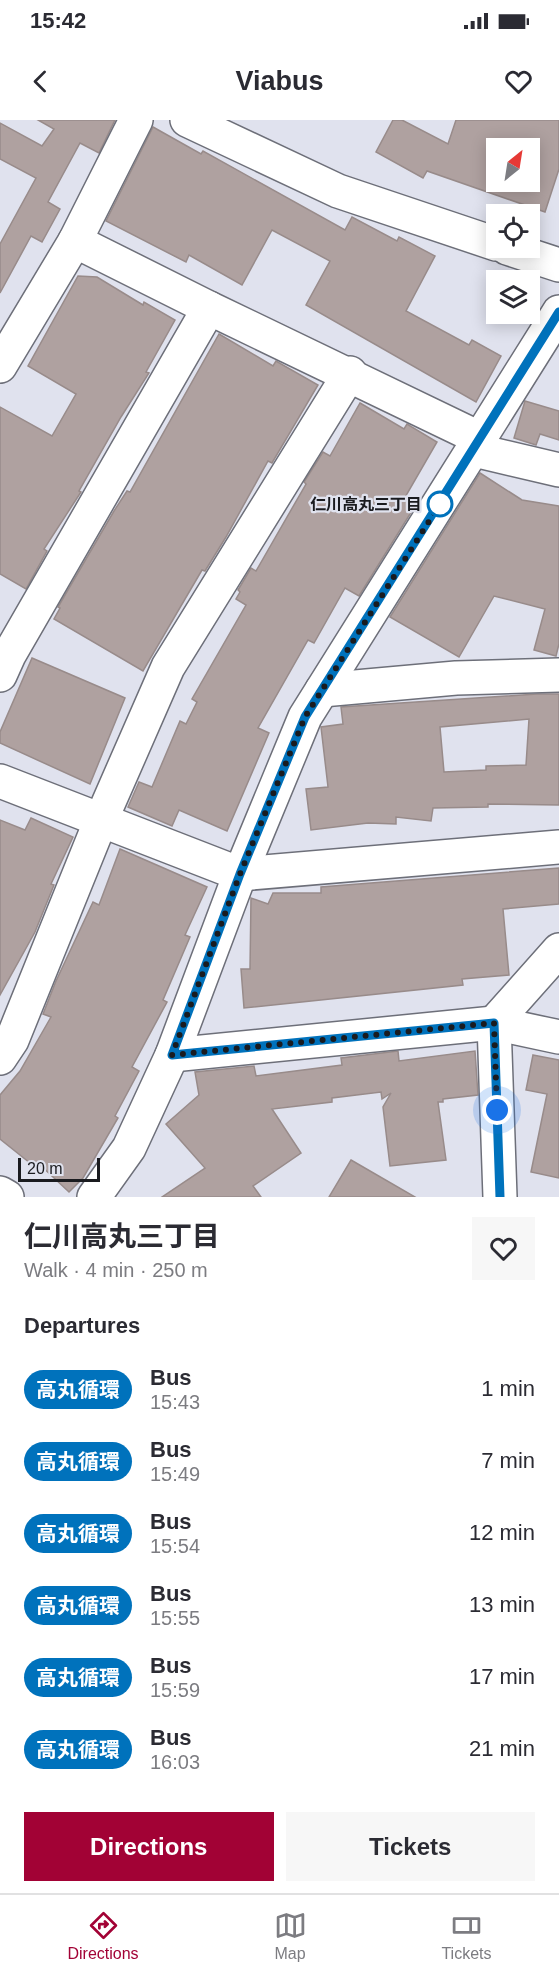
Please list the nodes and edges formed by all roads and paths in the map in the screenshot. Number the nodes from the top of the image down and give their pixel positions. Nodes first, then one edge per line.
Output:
1 (136, 120) edge
2 (187, 120) edge
3 (75, 241) junction
4 (486, 241) edge
5 (538, 258) edge
6 (559, 265) edge
7 (209, 308) junction
8 (559, 312) edge
9 (0, 366) edge
10 (350, 373) junction
11 (478, 444) junction
12 (559, 470) edge
13 (0, 675) edge
14 (559, 675) edge
15 (322, 690) junction
16 (0, 781) edge
17 (101, 820) junction
18 (559, 847) edge
19 (240, 874) junction
20 (559, 950) edge
21 (494, 1023) junction
22 (559, 1037) edge
23 (172, 1055) junction
24 (0, 1058) edge
25 (0, 1193) edge
26 (7, 1197) edge
27 (94, 1197) edge
28 (500, 1197) edge

1 - 3 street
2 - 4 street
3 - 7 street
3 - 9 street
5 - 6 street
7 - 10 street
7 - 13 street
8 - 11 street
10 - 11 street
10 - 17 street
11 - 12 street
11 - 15 street
14 - 15 street
15 - 19 street
16 - 17 street
17 - 19 street
17 - 24 street
18 - 19 street
19 - 23 street
20 - 21 street
21 - 22 street
21 - 23 street
21 - 28 street
23 - 27 street
25 - 26 street

